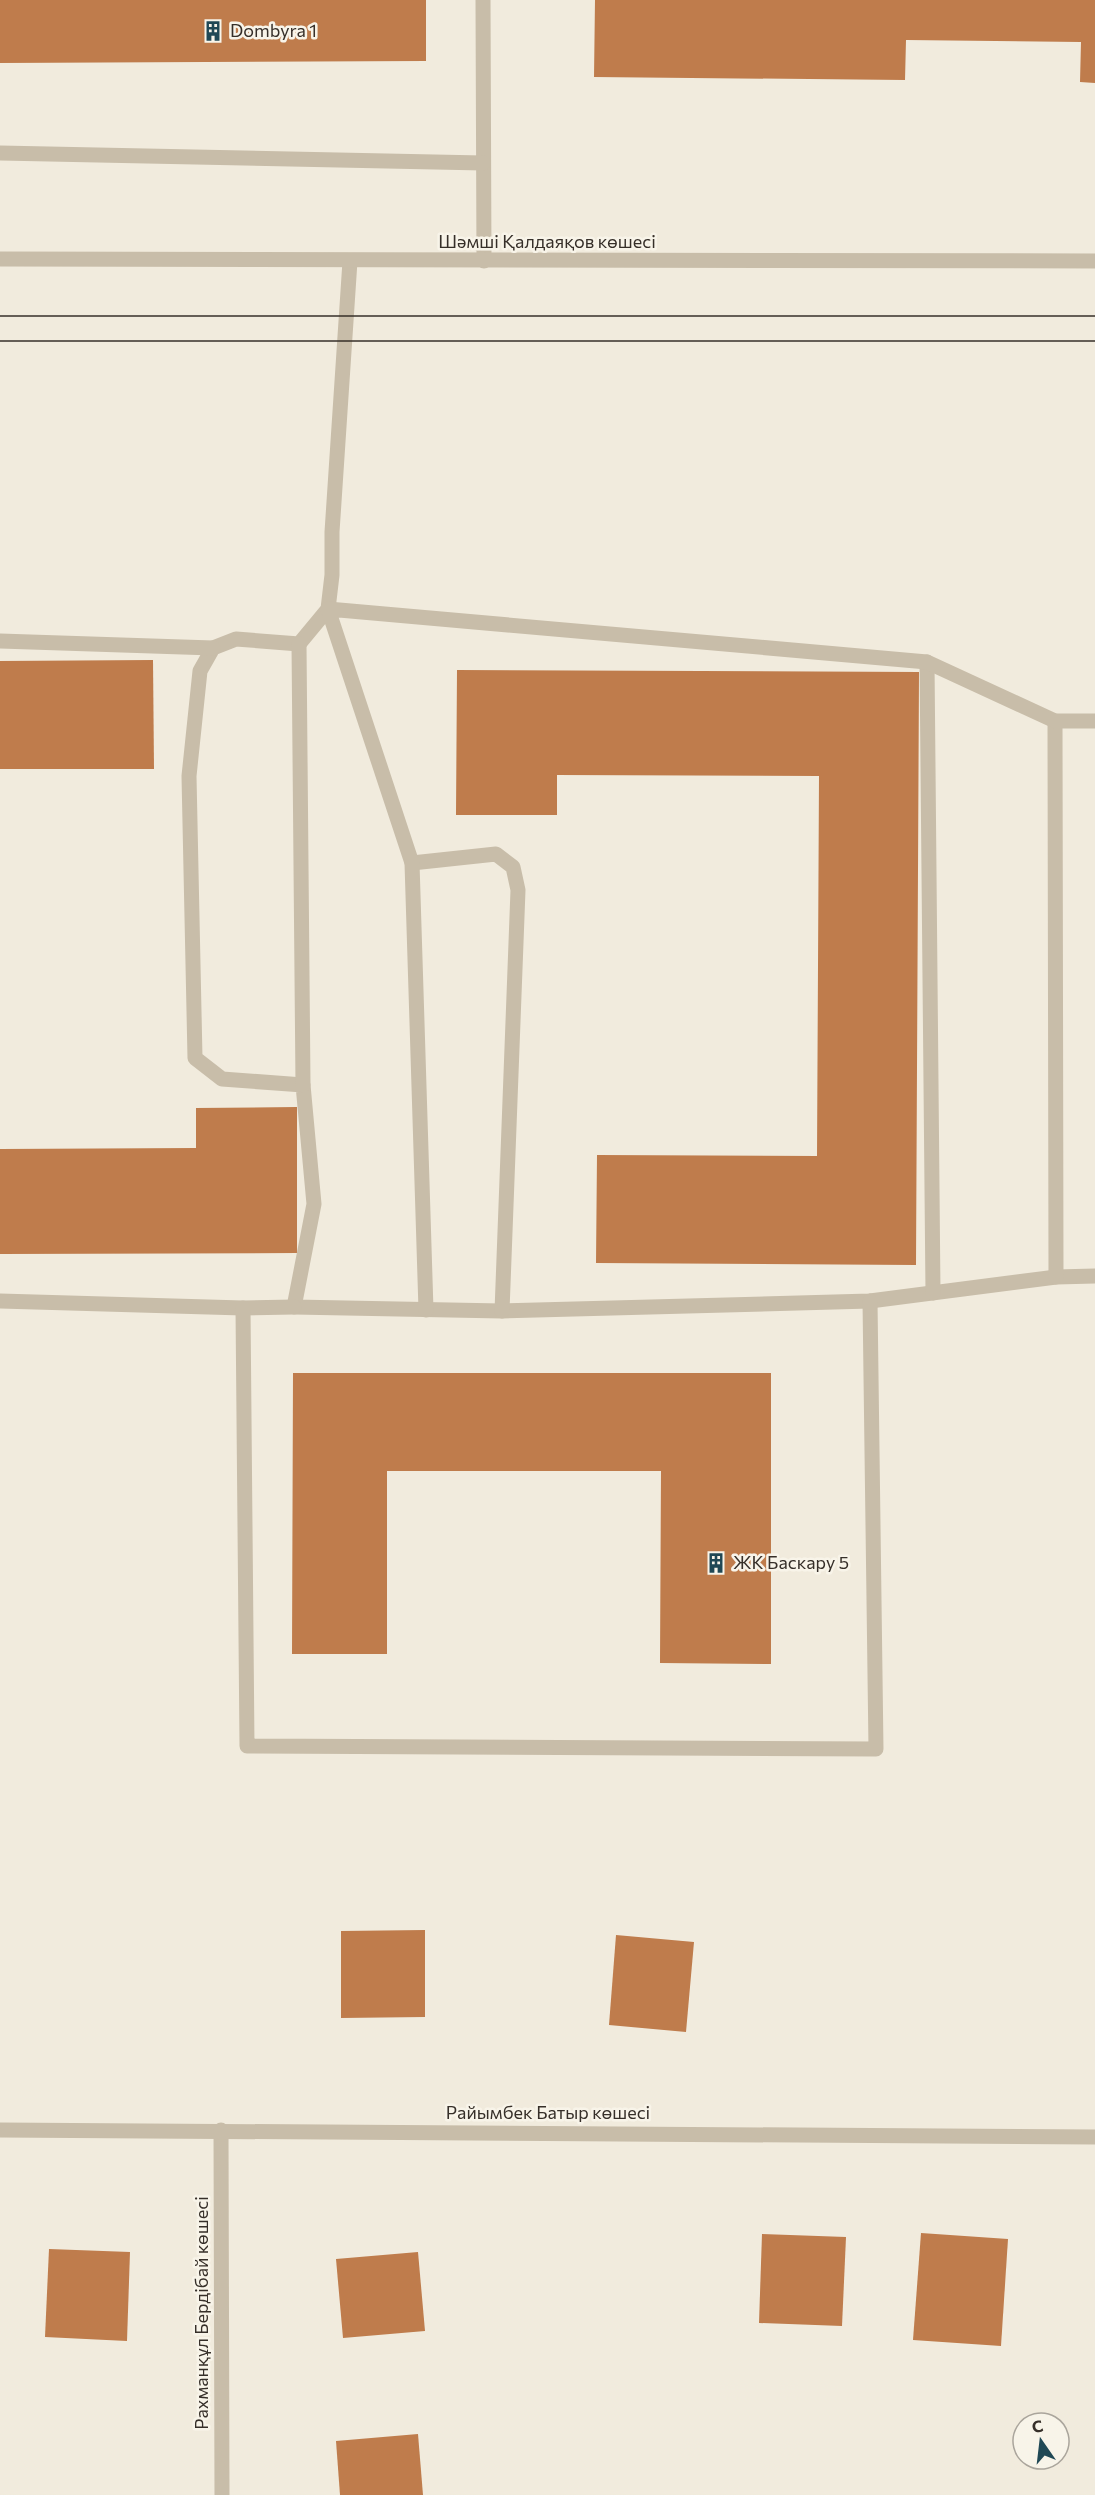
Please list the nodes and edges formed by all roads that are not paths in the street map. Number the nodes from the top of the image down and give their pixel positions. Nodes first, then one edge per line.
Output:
1 (483, 0) edge
2 (0, 153) edge
3 (483, 163) junction
4 (0, 259) edge
5 (351, 261) junction
6 (484, 261) junction
7 (1095, 261) edge
8 (328, 609) junction
9 (0, 641) edge
10 (299, 644) junction
11 (213, 648) junction
12 (927, 662) junction
13 (1055, 721) junction
14 (1095, 721) edge
15 (412, 862) junction
16 (303, 1085) junction
17 (1095, 1276) edge
18 (1056, 1277) junction
19 (933, 1293) junction
20 (0, 1301) edge
21 (870, 1301) junction
22 (243, 1308) junction
23 (294, 1308) junction
24 (426, 1310) junction
25 (502, 1311) junction
26 (0, 2130) edge
27 (221, 2130) junction
28 (1095, 2137) edge
29 (222, 2495) edge

1 - 3 street
2 - 3 street
3 - 6 street
4 - 5 street, Шәмші Қалдаяқов көшесі
5 - 6 street, Шәмші Қалдаяқов көшесі
5 - 8 street
6 - 7 street, Шәмші Қалдаяқов көшесі
8 - 10 street
8 - 12 street
8 - 15 street
9 - 11 street
10 - 11 street
10 - 16 street
11 - 16 street
12 - 13 street
12 - 19 street
13 - 14 street
13 - 18 street
15 - 24 street
15 - 25 street
16 - 23 street
17 - 18 street
18 - 19 street
19 - 21 street
20 - 22 street
21 - 22 street
21 - 25 street
22 - 23 street
23 - 24 street
24 - 25 street
26 - 27 street, Райымбек Батыр көшесі
27 - 28 street, Райымбек Батыр көшесі
27 - 29 street, Рахманқұл Бердібай көшесі

